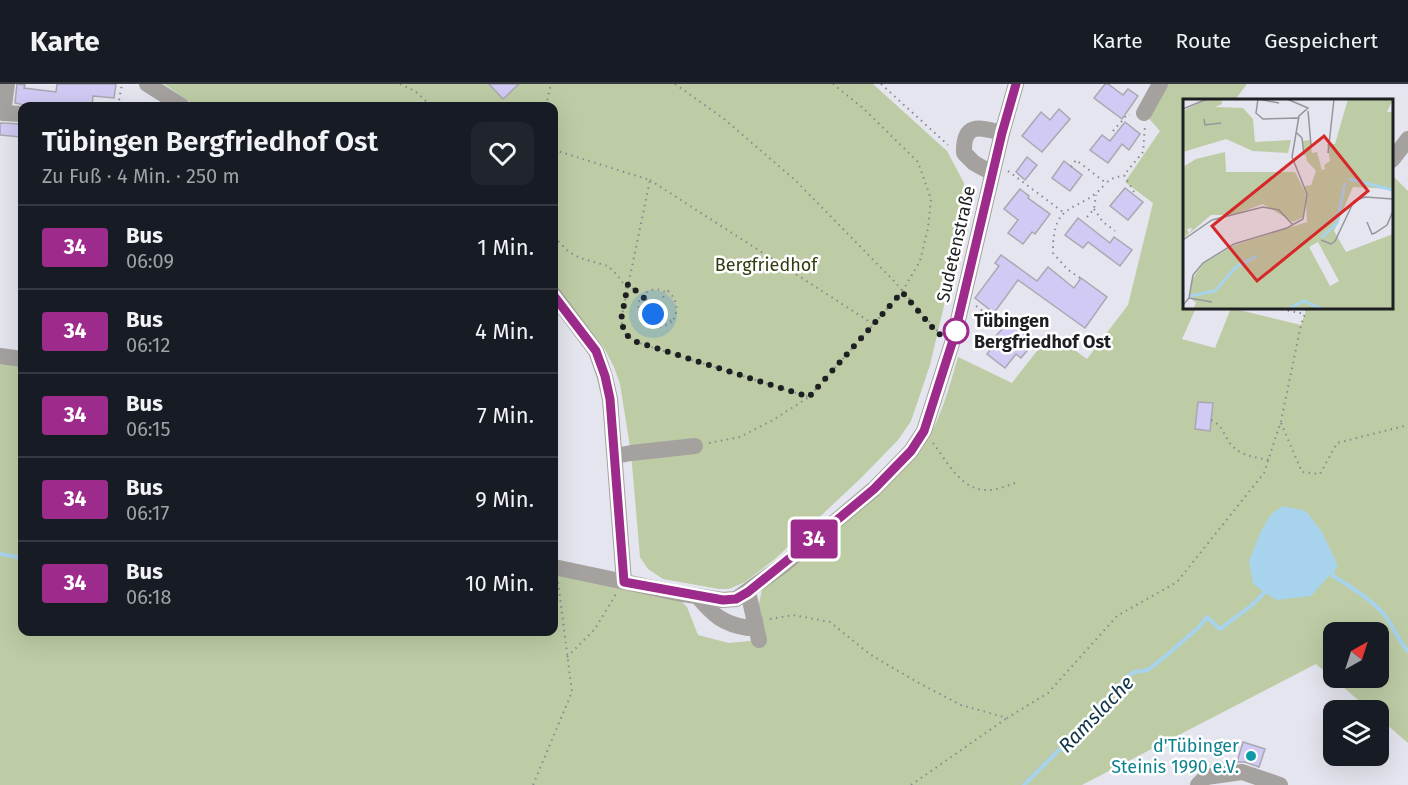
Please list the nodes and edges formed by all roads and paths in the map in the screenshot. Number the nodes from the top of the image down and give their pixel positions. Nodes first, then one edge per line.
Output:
1 (7, 84) edge
2 (122, 84) edge
3 (147, 84) edge
4 (400, 84) edge
5 (551, 84) edge
6 (675, 84) edge
7 (834, 84) edge
8 (881, 84) edge
9 (1016, 84) edge
10 (1160, 84) edge
11 (119, 102) edge
12 (176, 102) edge
13 (427, 102) edge
14 (547, 102) edge
15 (1144, 113) junction
16 (18, 114) edge
17 (1113, 131) dead end
18 (1002, 133) junction
19 (1408, 139) edge
20 (558, 151) edge
21 (964, 153) junction
22 (1393, 159) edge
23 (993, 167) junction
24 (1071, 167) dead end
25 (1124, 175) junction
26 (650, 180) junction
27 (1106, 183) junction
28 (1134, 192) dead end
29 (1096, 195) junction
30 (1094, 209) junction
31 (1063, 212) junction
32 (1087, 217) dead end
33 (1115, 231) dead end
34 (558, 241) edge
35 (1080, 278) dead end
36 (628, 284) junction
37 (627, 289) junction
38 (902, 292) junction
39 (667, 293) junction
40 (642, 296) junction
41 (964, 297) junction
42 (558, 301) edge
43 (650, 303) junction
44 (658, 303) junction
45 (1281, 309) edge
46 (1307, 309) edge
47 (660, 311) junction
48 (650, 312) junction
49 (1305, 314) junction
50 (645, 319) junction
51 (672, 322) junction
52 (873, 324) junction
53 (1002, 325) dead end
54 (954, 337) junction
55 (0, 356) edge
56 (18, 358) edge
57 (809, 397) junction
58 (1211, 420) dead end
59 (1281, 421) junction
60 (1408, 425) edge
61 (924, 431) junction
62 (694, 446) joint
63 (615, 456) junction
64 (1269, 460) junction
65 (1018, 482) dead end
66 (558, 568) edge
67 (624, 582) junction
68 (558, 590) edge
69 (748, 592) junction
70 (698, 597) junction
71 (755, 621) junction
72 (759, 640) dead end
73 (567, 657) junction
74 (1007, 718) junction
75 (533, 785) edge
76 (911, 785) edge
77 (1198, 785) edge
78 (1280, 785) edge

1 - 16 street
2 - 11 path
3 - 12 street
4 - 13 path
5 - 14 path
6 - 38 path
7 - 38 path
8 - 21 path
9 - 18 street, Sudetenstraße
10 - 15 street
15 - 17 path
15 - 25 path
18 - 21 street
18 - 23 street, Sudetenstraße
19 - 22 street
20 - 26 path
21 - 23 street
23 - 31 path
23 - 41 street, Sudetenstraße
24 - 27 path
25 - 27 path
25 - 28 path
26 - 36 path
26 - 52 path
27 - 29 path
29 - 30 path
29 - 31 path
30 - 32 path
30 - 33 path
31 - 35 path
34 - 37 path
36 - 37 path
36 - 40 path
37 - 57 path
38 - 52 path
38 - 54 path
39 - 40 path
39 - 44 path
39 - 51 path
40 - 43 path
40 - 50 path
41 - 53 path
41 - 54 street, Sudetenstraße
42 - 63 street
43 - 44 path
43 - 48 path
44 - 47 path
45 - 49 path
46 - 49 path
47 - 48 path
47 - 51 path
48 - 50 path
49 - 59 path
50 - 51 path
52 - 57 path
54 - 61 street, Sudetenstraße
55 - 56 street
57 - 62 path
58 - 64 path
59 - 60 path
59 - 64 path
61 - 65 path
61 - 69 street, Sudetenstraße
62 - 63 street
63 - 67 street
64 - 74 path
66 - 67 street, Sudetenstraße
67 - 70 street, Sudetenstraße
67 - 73 path
68 - 73 path
69 - 70 street, Sudetenstraße
69 - 71 street
70 - 71 street
71 - 72 street
71 - 74 path
73 - 75 path
74 - 76 path
77 - 78 street

